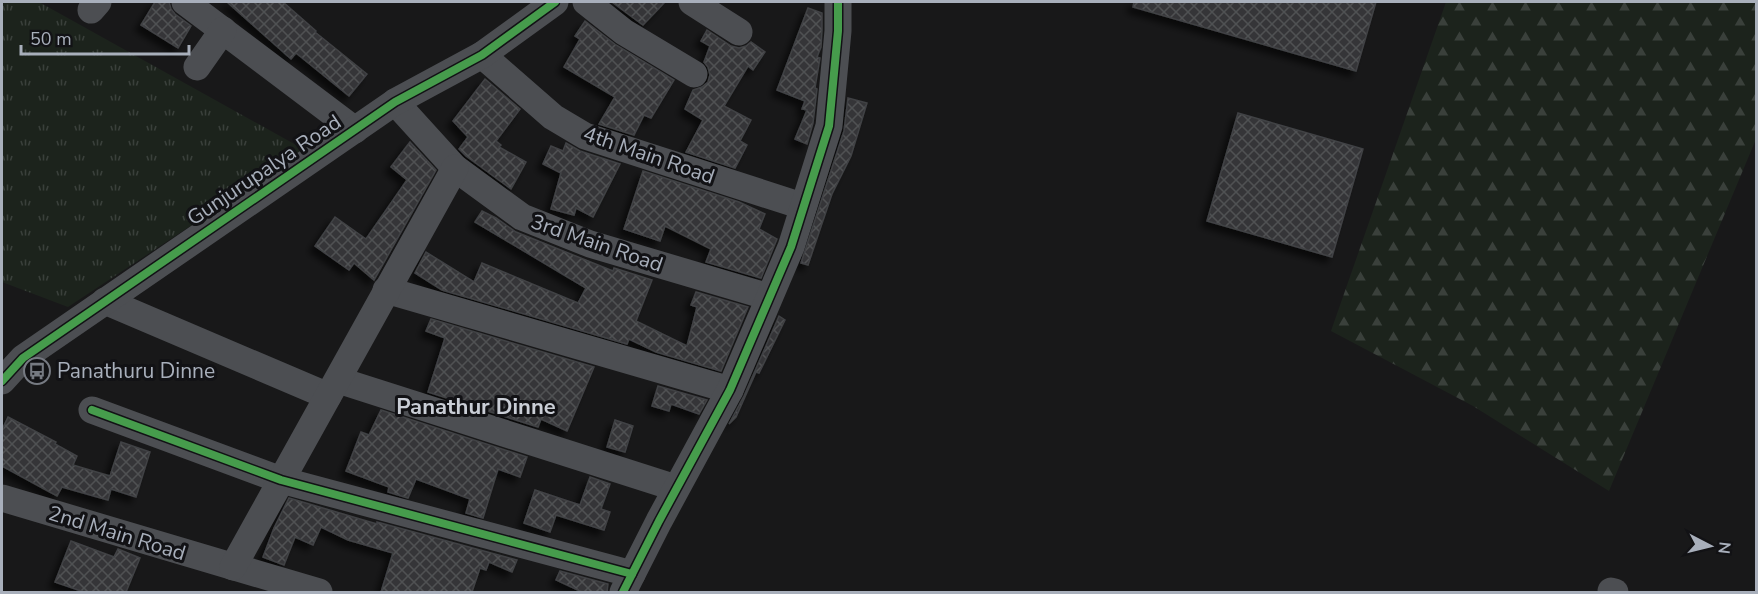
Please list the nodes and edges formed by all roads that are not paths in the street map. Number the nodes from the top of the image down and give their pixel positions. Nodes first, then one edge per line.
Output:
1 (185, 2) edge
2 (555, 2) edge
3 (586, 2) edge
4 (692, 2) edge
5 (838, 2) edge
6 (223, 30) junction
7 (739, 32) dead end
8 (482, 55) junction
9 (197, 68) dead end
10 (694, 74) dead end
11 (395, 102) junction
12 (355, 130) junction
13 (455, 168) junction
14 (802, 206) junction
15 (386, 290) junction
16 (769, 297) junction
17 (105, 301) junction
18 (2, 381) edge
19 (333, 388) junction
20 (730, 390) junction
21 (92, 410) dead end
22 (281, 480) junction
23 (676, 488) junction
24 (2, 498) edge
25 (233, 567) junction
26 (627, 583) edge
27 (320, 592) edge

1 - 6 street
2 - 8 street, Gunjurupalya Road
3 - 10 street
4 - 7 street
5 - 14 street
6 - 9 street
6 - 12 street
8 - 11 street, Gunjurupalya Road
8 - 14 street, 4th Main Road
11 - 12 street, Gunjurupalya Road
11 - 13 street, 3rd Main Road
12 - 17 street, Gunjurupalya Road
13 - 15 street
13 - 16 street, 3rd Main Road
14 - 16 street
15 - 19 street
15 - 20 street
16 - 20 street
17 - 18 street, Gunjurupalya Road
17 - 19 street
19 - 22 street
19 - 23 street
20 - 23 street
21 - 22 street
22 - 25 street
22 - 26 street
23 - 26 street
24 - 25 street, 2nd Main Road
25 - 27 street, 2nd Main Road

